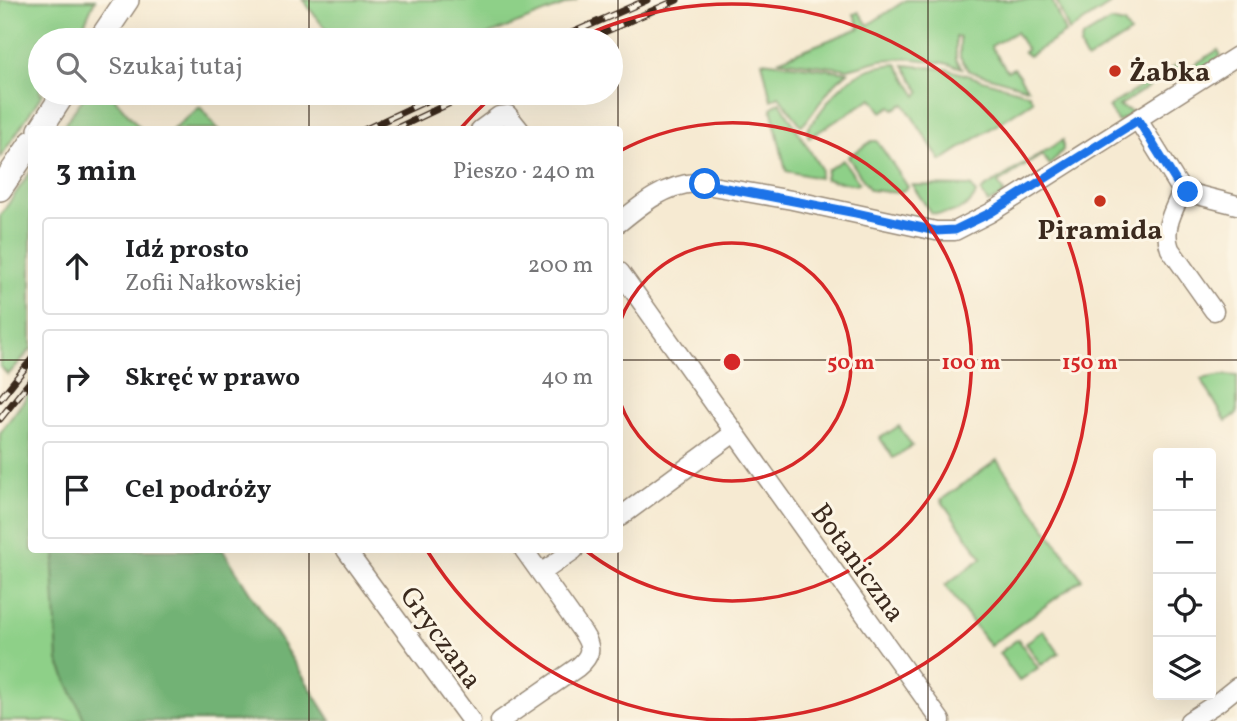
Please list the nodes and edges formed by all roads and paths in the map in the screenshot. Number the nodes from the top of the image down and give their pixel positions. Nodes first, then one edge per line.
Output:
1 (117, 0) edge
2 (127, 0) edge
3 (105, 28) edge
4 (108, 28) edge
5 (1237, 56) edge
6 (56, 105) edge
7 (1138, 120) junction
8 (43, 126) edge
9 (485, 126) edge
10 (517, 126) edge
11 (28, 148) edge
12 (0, 189) edge
13 (1182, 191) junction
14 (1237, 205) edge
15 (623, 220) edge
16 (623, 276) edge
17 (1214, 312) dead end
18 (734, 433) junction
19 (623, 515) edge
20 (348, 553) edge
21 (526, 553) edge
22 (570, 553) edge
23 (541, 573) junction
24 (1237, 687) edge
25 (1215, 714) edge
26 (471, 721) edge
27 (500, 721) edge
28 (941, 721) edge
29 (1189, 721) edge

1 - 3 street
2 - 4 street
5 - 7 street
6 - 8 street
7 - 13 street
7 - 15 street
9 - 10 street
11 - 12 street
13 - 14 street
13 - 17 street
16 - 18 street, Botaniczna
18 - 19 street
18 - 28 street, Botaniczna
20 - 26 street, Gryczana
21 - 23 street
22 - 23 street
23 - 27 street
24 - 25 street
25 - 29 street

